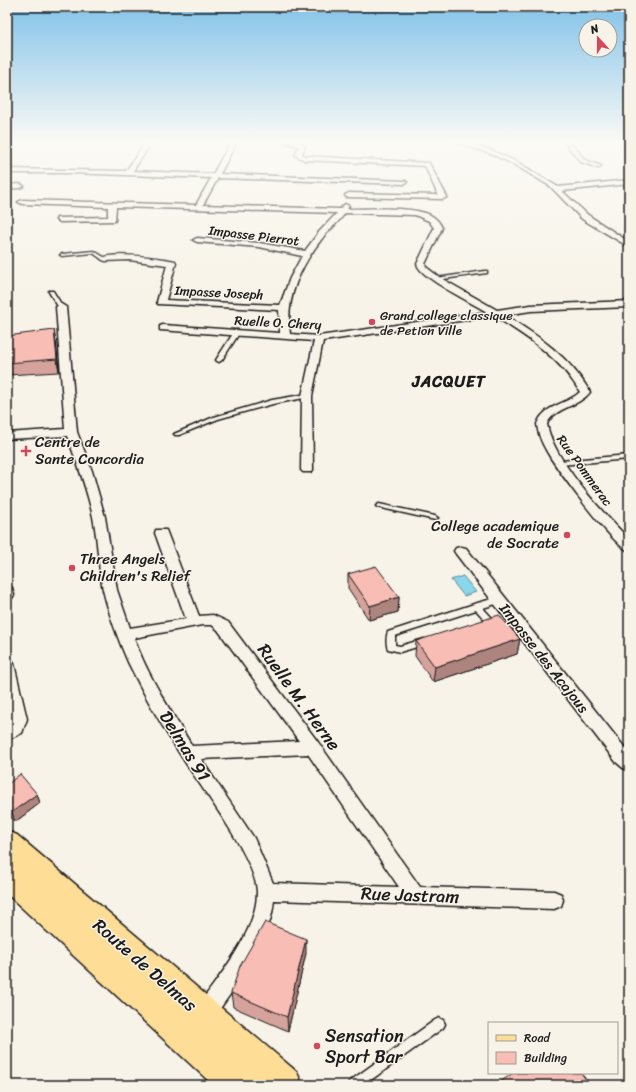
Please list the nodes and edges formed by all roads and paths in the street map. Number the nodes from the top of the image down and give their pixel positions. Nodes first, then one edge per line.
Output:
1 (205, 194) edge
2 (442, 194) edge
3 (562, 194) edge
4 (349, 195) joint
5 (22, 202) dead end
6 (112, 204) junction
7 (199, 206) junction
8 (343, 211) junction
9 (60, 220) dead end
10 (197, 240) dead end
11 (629, 245) edge
12 (307, 254) junction
13 (62, 255) dead end
14 (106, 259) joint
15 (485, 272) dead end
16 (436, 279) junction
17 (51, 292) dead end
18 (629, 304) edge
19 (61, 307) joint
20 (284, 308) junction
21 (494, 313) junction
22 (163, 328) dead end
23 (237, 332) junction
24 (285, 335) junction
25 (319, 339) junction
26 (219, 360) dead end
27 (307, 396) junction
28 (71, 432) junction
29 (177, 434) dead end
30 (7, 436) edge
31 (629, 457) edge
32 (560, 463) junction
33 (307, 470) dead end
34 (379, 506) dead end
35 (435, 518) dead end
36 (161, 533) dead end
37 (629, 547) edge
38 (461, 551) dead end
39 (7, 591) edge
40 (7, 595) edge
41 (499, 600) junction
42 (477, 606) junction
43 (194, 622) junction
44 (475, 626) edge
45 (125, 634) junction
46 (430, 640) edge
47 (7, 664) edge
48 (7, 734) edge
49 (312, 747) junction
50 (188, 753) junction
51 (629, 763) edge
52 (7, 844) edge
53 (7, 875) edge
54 (266, 890) junction
55 (414, 895) junction
56 (554, 900) dead end
57 (439, 1024) dead end
58 (195, 1027) junction
59 (239, 1085) edge
60 (284, 1085) edge
61 (354, 1085) edge

1 - 7 street
2 - 4 street
3 - 11 street
4 - 8 street
5 - 6 street
6 - 7 street
6 - 9 street
7 - 8 street
8 - 12 street
8 - 16 street, Rue Pommerac
10 - 12 street, Impasse Pierrot
12 - 20 street
13 - 14 lane, Impasse Joseph
14 - 20 street, Impasse Joseph
15 - 16 lane
16 - 21 street, Rue Pommerac
17 - 19 lane
18 - 21 street, Ruelle O. Chery
19 - 28 street, Delmas 91
20 - 24 street
21 - 25 street, Ruelle O. Chery
21 - 32 street, Rue Pommerac
22 - 23 street, Ruelle O. Chery
23 - 24 street, Ruelle O. Chery
23 - 26 lane
24 - 25 street, Ruelle O. Chery
25 - 27 street
27 - 29 lane
27 - 33 street
28 - 30 street
28 - 45 street, Delmas 91
31 - 32 lane
32 - 37 street, Rue Pommerac
34 - 35 lane
36 - 43 street
38 - 41 street, Impasse des Acajous
39 - 40 street
41 - 42 lane
41 - 51 street, Impasse des Acajous
42 - 44 lane
42 - 46 lane
43 - 45 street, Ruelle M. Herne
43 - 49 street, Ruelle M. Herne
45 - 50 street, Delmas 91
47 - 48 street
49 - 50 street
49 - 55 street, Ruelle M. Herne
50 - 54 street, Delmas 91
52 - 58 main road, Route de Delmas
53 - 58 main road, Route de Delmas
54 - 55 street, Rue Jastram
54 - 58 street, Delmas 91
55 - 56 street, Rue Jastram
57 - 61 lane
58 - 59 main road, Route de Delmas
58 - 60 main road, Route de Delmas

